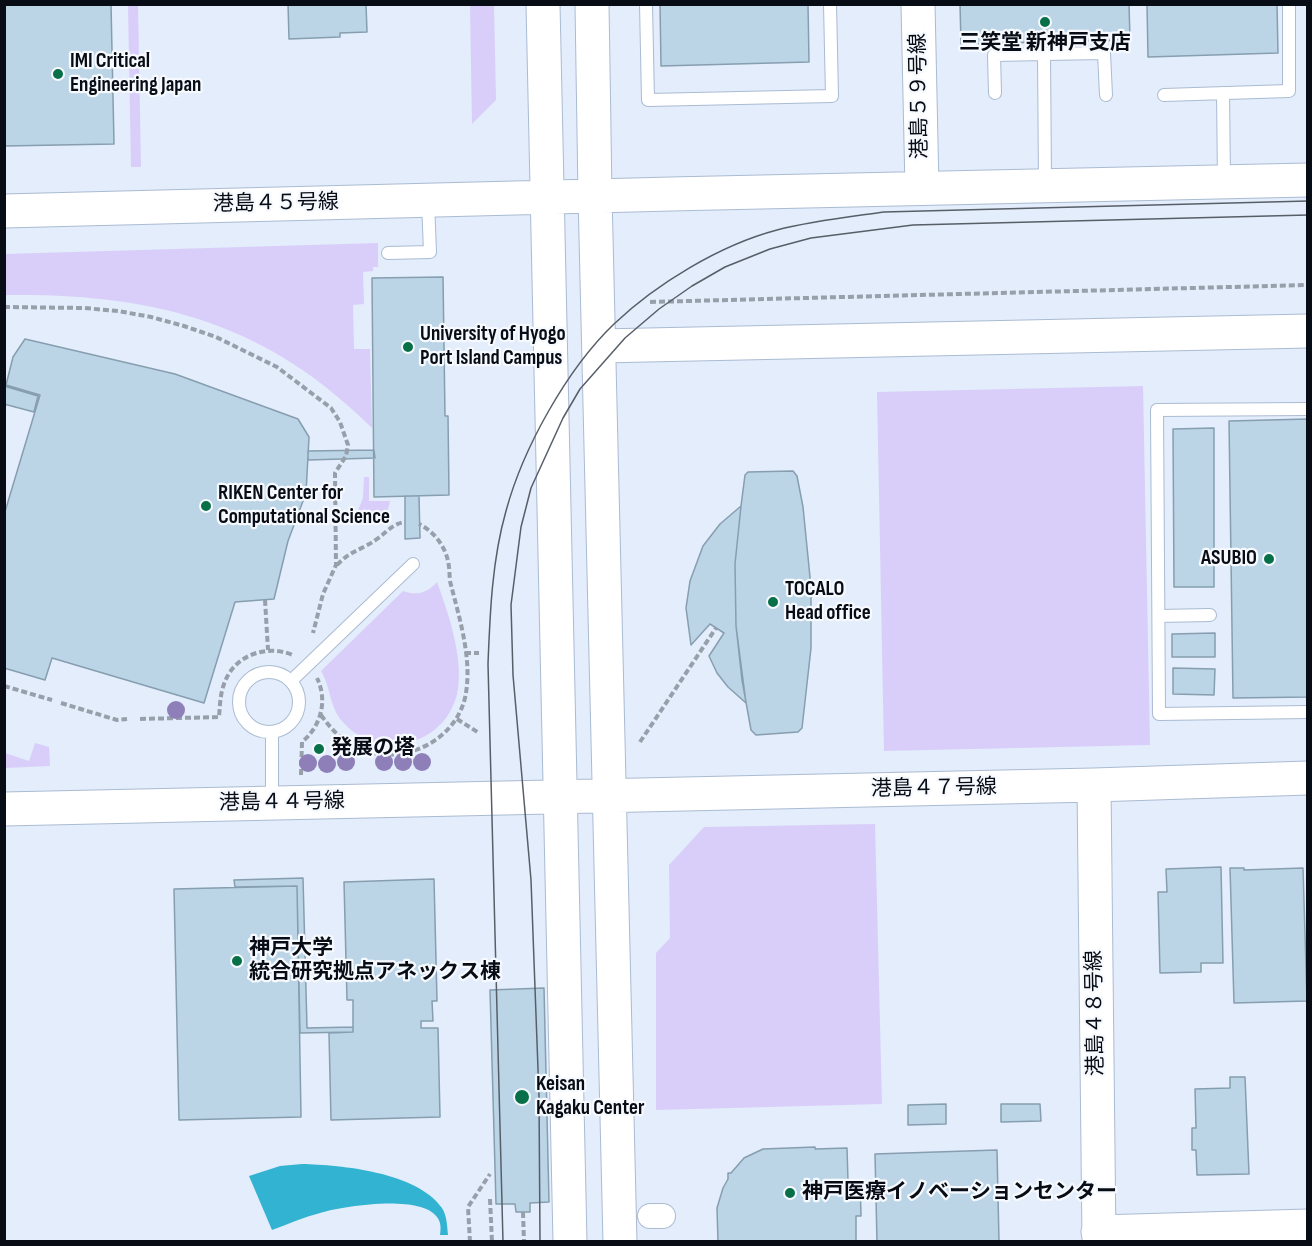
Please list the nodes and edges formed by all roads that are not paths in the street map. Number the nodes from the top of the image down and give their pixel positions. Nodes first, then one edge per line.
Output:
1 (543, 4) edge
2 (592, 4) edge
3 (646, 4) edge
4 (830, 4) edge
5 (918, 4) edge
6 (1289, 4) edge
7 (1044, 54) junction
8 (995, 93) dead end
9 (1223, 93) junction
10 (1106, 95) dead end
11 (1164, 95) dead end
12 (1308, 180) edge
13 (1224, 181) junction
14 (1045, 185) junction
15 (922, 188) junction
16 (595, 195) junction
17 (547, 198) junction
18 (428, 201) junction
19 (4, 211) edge
20 (388, 253) dead end
21 (1308, 331) edge
22 (600, 346) junction
23 (1308, 409) edge
24 (412, 564) dead end
25 (1210, 615) dead end
26 (1159, 616) junction
27 (291, 681) junction
28 (1308, 712) edge
29 (272, 732) junction
30 (1308, 778) edge
31 (1094, 785) junction
32 (610, 796) junction
33 (560, 797) junction
34 (272, 803) junction
35 (4, 810) edge
36 (1308, 1226) edge
37 (1099, 1237) edge
38 (570, 1242) edge
39 (620, 1242) edge

1 - 17 street
2 - 16 street
3 - 4 lane
5 - 15 street, 港島５９号線
6 - 9 lane
7 - 8 lane
7 - 10 lane
7 - 14 lane
9 - 11 lane
9 - 13 lane
12 - 13 street, 港島４５号線
13 - 14 street, 港島４５号線
14 - 15 street, 港島４５号線
15 - 16 street, 港島４５号線
16 - 17 street, 港島４５号線
16 - 22 street
17 - 18 street, 港島４５号線
17 - 33 street
18 - 19 street, 港島４５号線
18 - 20 lane
21 - 22 street
22 - 32 street
23 - 26 lane
24 - 27 lane
25 - 26 lane
26 - 28 lane
27 - 29 lane
27 - 29 lane
29 - 34 lane
30 - 31 street, 港島４７号線
31 - 32 street, 港島４７号線
31 - 37 street, 港島４８号線
32 - 33 street, 港島４７号線
32 - 39 street
33 - 34 street, 港島４４号線
33 - 38 street
34 - 35 street, 港島４４号線
36 - 37 street

